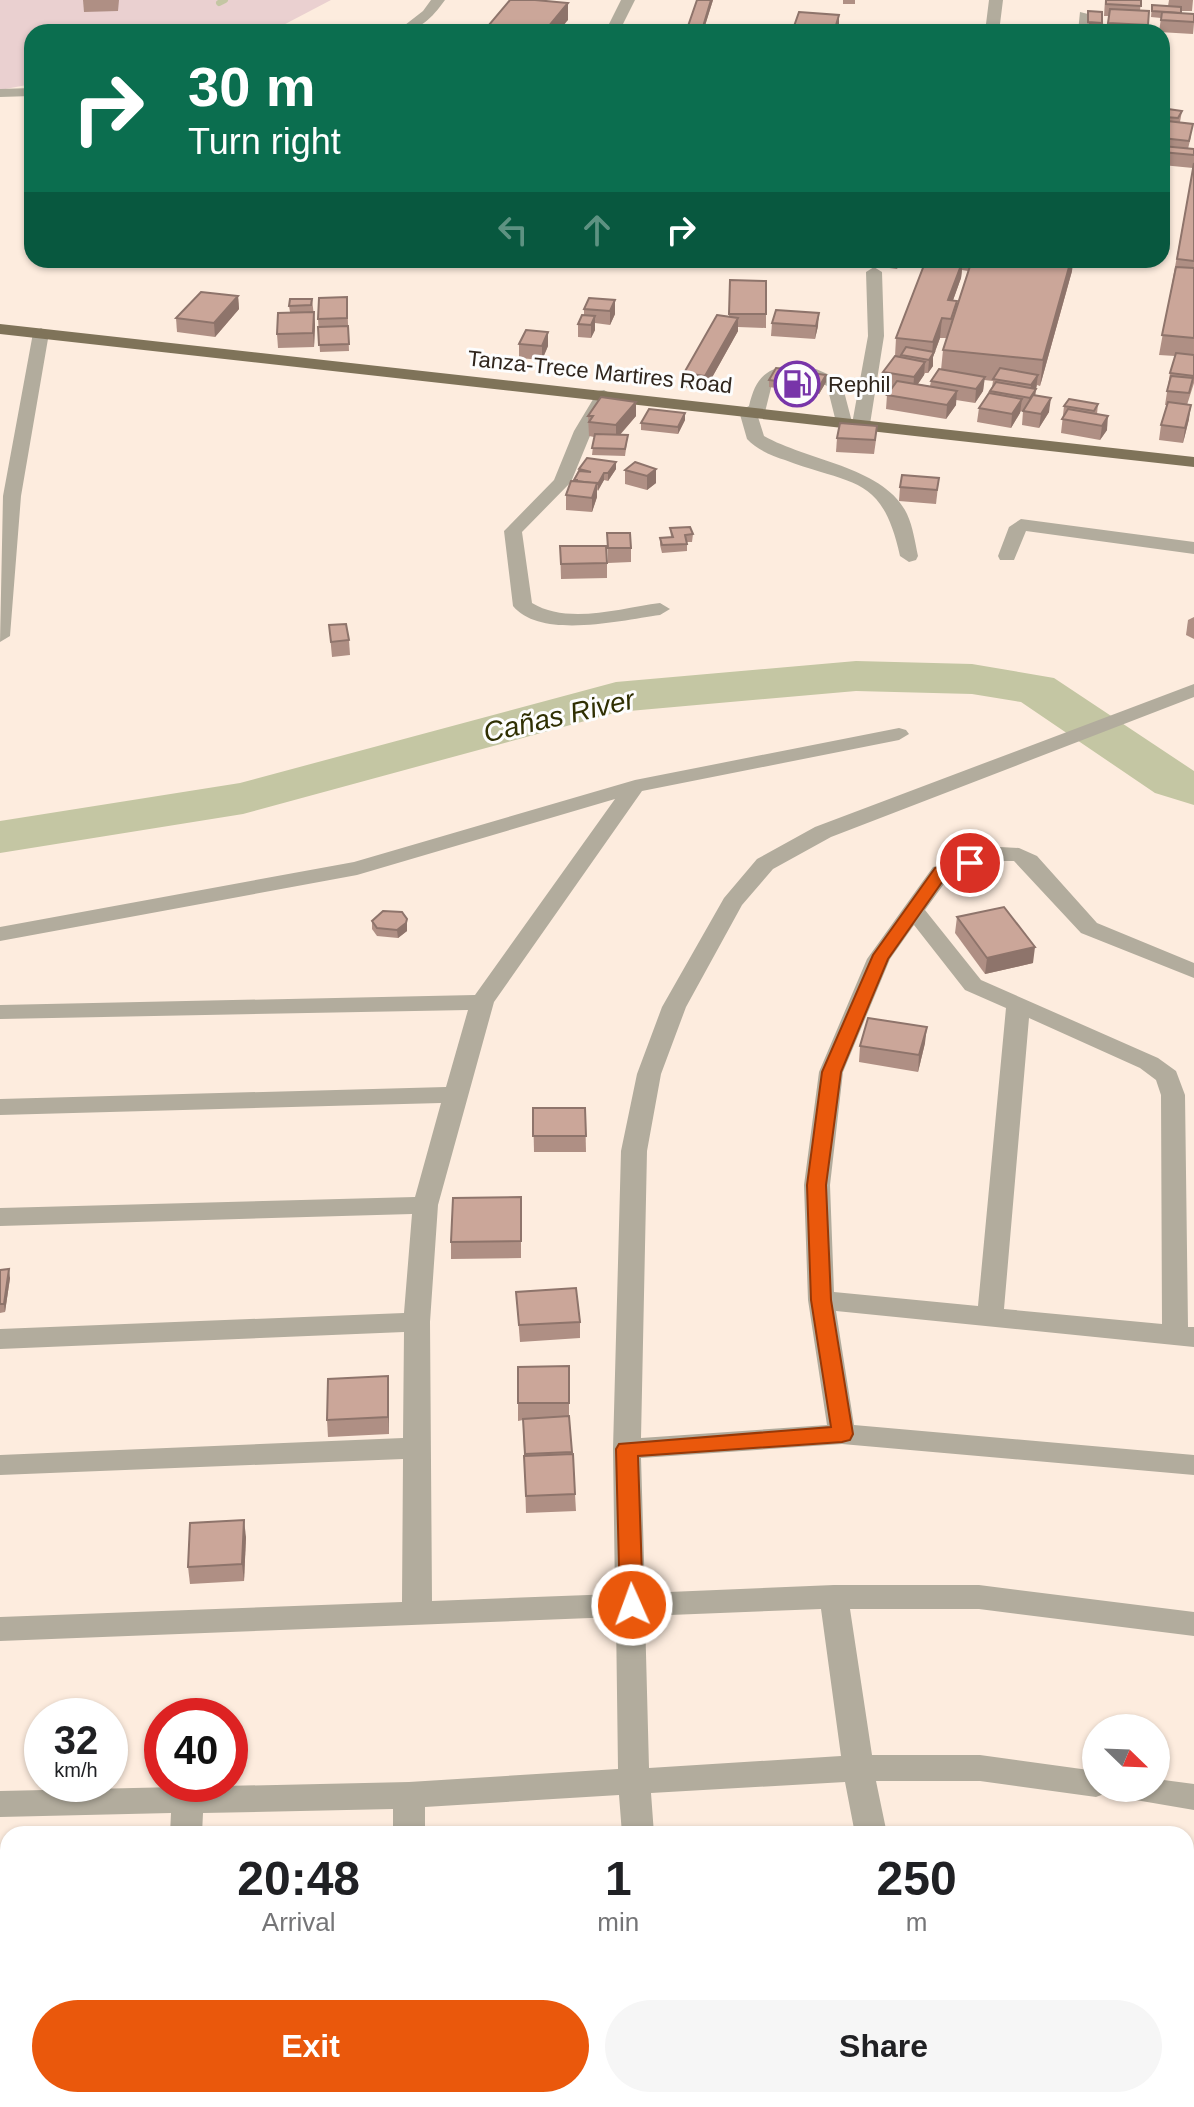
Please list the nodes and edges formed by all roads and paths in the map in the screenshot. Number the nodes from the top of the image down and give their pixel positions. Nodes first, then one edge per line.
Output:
1 (438, 0) edge
2 (628, 0) edge
3 (996, 0) edge
4 (1085, 15) edge
5 (414, 24) edge
6 (616, 24) edge
7 (993, 24) edge
8 (1085, 24) edge
9 (24, 92) edge
10 (0, 93) edge
11 (874, 272) dead end
12 (0, 329) edge
13 (41, 333) junction
14 (604, 395) junction
15 (752, 412) junction
16 (852, 423) junction
17 (1194, 462) edge
18 (1194, 548) edge
19 (909, 556) dead end
20 (1007, 556) dead end
21 (660, 609) dead end
22 (0, 636) edge
23 (1190, 692) edge
24 (899, 734) dead end
25 (635, 786) junction
26 (914, 910) junction
27 (0, 934) edge
28 (1194, 971) edge
29 (482, 1002) junction
30 (1018, 1005) junction
31 (0, 1012) edge
32 (457, 1095) junction
33 (0, 1107) edge
34 (425, 1205) junction
35 (0, 1217) edge
36 (821, 1300) junction
37 (990, 1317) junction
38 (417, 1322) junction
39 (1184, 1336) edge
40 (0, 1339) edge
41 (842, 1434) junction
42 (417, 1448) junction
43 (627, 1449) junction
44 (0, 1465) edge
45 (1194, 1465) edge
46 (834, 1597) junction
47 (632, 1605) junction
48 (417, 1612) junction
49 (1194, 1624) edge
50 (0, 1629) edge
51 (858, 1768) junction
52 (634, 1781) junction
53 (1082, 1782) edge
54 (1170, 1794) edge
55 (409, 1795) junction
56 (1194, 1797) edge
57 (248, 1799) edge
58 (144, 1802) edge
59 (187, 1802) edge
60 (0, 1804) edge
61 (186, 1826) edge
62 (409, 1826) edge
63 (637, 1826) edge
64 (869, 1826) edge

1 - 5 street
2 - 6 street
3 - 7 street
4 - 8 street
9 - 10 street
11 - 16 street
12 - 13 main road, Tanza-Trece Martires Road
13 - 14 main road, Tanza-Trece Martires Road
13 - 22 street
14 - 15 main road, Tanza-Trece Martires Road
14 - 21 street
15 - 16 main road, Tanza-Trece Martires Road
15 - 16 street
15 - 19 street
16 - 17 main road, Tanza-Trece Martires Road
18 - 20 street
23 - 43 street
24 - 25 street
25 - 27 street
25 - 29 street
26 - 28 street
26 - 30 street
26 - 36 street
29 - 31 street
29 - 32 street
30 - 37 street
30 - 39 street
32 - 33 street
32 - 34 street
34 - 35 street
34 - 38 street
36 - 37 street
36 - 41 street
37 - 39 street
38 - 40 street
38 - 42 street
41 - 43 street
41 - 45 street
42 - 44 street
42 - 48 street
43 - 47 street
46 - 47 street
46 - 49 street
46 - 51 street
47 - 48 street
47 - 52 street
48 - 50 street
51 - 52 street
51 - 53 street
51 - 64 street
52 - 55 street
52 - 63 street
54 - 56 street
55 - 57 street
55 - 62 street
58 - 60 street
59 - 61 street

